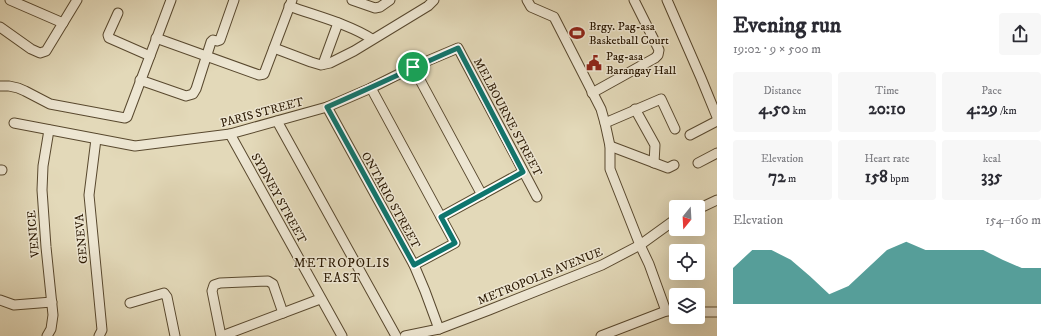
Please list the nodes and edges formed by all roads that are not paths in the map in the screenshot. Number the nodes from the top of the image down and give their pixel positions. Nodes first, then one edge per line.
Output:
1 (10, 0) edge
2 (77, 0) edge
3 (171, 0) edge
4 (234, 0) edge
5 (352, 0) edge
6 (390, 0) edge
7 (434, 0) edge
8 (527, 0) edge
9 (634, 0) edge
10 (667, 0) edge
11 (291, 3) edge
12 (118, 13) dead end
13 (338, 23) junction
14 (63, 24) junction
15 (0, 27) edge
16 (156, 38) junction
17 (372, 39) junction
18 (274, 48) junction
19 (458, 48) joint
20 (150, 56) junction
21 (207, 56) junction
22 (323, 64) junction
23 (413, 67) junction
24 (140, 80) junction
25 (0, 86) edge
26 (370, 88) junction
27 (592, 93) junction
28 (327, 107) junction
29 (635, 109) junction
30 (717, 117) edge
31 (277, 121) junction
32 (717, 121) edge
33 (14, 123) dead end
34 (605, 123) junction
35 (675, 129) dead end
36 (49, 130) junction
37 (230, 134) junction
38 (690, 135) dead end
39 (96, 139) junction
40 (610, 146) junction
41 (717, 153) edge
42 (654, 163) junction
43 (698, 163) dead end
44 (674, 165) dead end
45 (523, 172) junction
46 (482, 195) junction
47 (537, 197) dead end
48 (717, 200) edge
49 (705, 206) edge
50 (441, 217) junction
51 (669, 224) edge
52 (640, 245) junction
53 (414, 265) junction
54 (320, 299) junction
55 (0, 300) edge
56 (52, 302) junction
57 (130, 303) dead end
58 (666, 311) joint
59 (705, 312) edge
60 (717, 312) edge
61 (283, 313) junction
62 (439, 328) junction
63 (47, 336) edge
64 (99, 336) edge
65 (175, 336) edge
66 (221, 336) edge
67 (342, 336) edge
68 (396, 336) edge
69 (405, 336) edge
70 (601, 336) edge

1 - 14 street
2 - 14 street
3 - 16 street
4 - 21 street
5 - 6 street
7 - 17 street
8 - 27 street
9 - 27 street
10 - 30 street
11 - 13 street
11 - 18 street
12 - 20 street
13 - 17 street
13 - 22 street
14 - 15 street
16 - 20 street
16 - 21 street
17 - 22 street
18 - 21 street
18 - 22 street
19 - 23 street, PARIS STREET
19 - 45 street, MELBOURNE STREET
20 - 24 street
21 - 24 street
23 - 26 street, PARIS STREET
23 - 46 street
24 - 25 street
26 - 28 street, PARIS STREET
26 - 50 street
27 - 34 street
28 - 31 street, PARIS STREET
28 - 53 street, ONTARIO STREET
29 - 34 street
29 - 35 street
29 - 42 street
31 - 37 street, PARIS STREET
31 - 68 street
32 - 38 street
33 - 36 street, PARIS STREET
34 - 40 street
36 - 39 street, PARIS STREET
36 - 56 street, VENICE
37 - 39 street, PARIS STREET
37 - 54 street, SYDNEY STREET
39 - 64 street, GENEVA
40 - 42 street
40 - 52 street
41 - 43 street
42 - 44 street
45 - 46 street
45 - 47 street, MELBOURNE STREET
46 - 50 street
48 - 49 street
50 - 53 street
51 - 52 street, METROPOLIS AVENUE
52 - 58 street
52 - 62 street, METROPOLIS AVENUE
53 - 62 street, ONTARIO STREET
54 - 61 street
54 - 67 street, SYDNEY STREET
55 - 56 street
56 - 63 street, VENICE
57 - 65 street
58 - 70 street
59 - 60 street
61 - 66 street
61 - 66 street
62 - 69 street, METROPOLIS AVENUE

